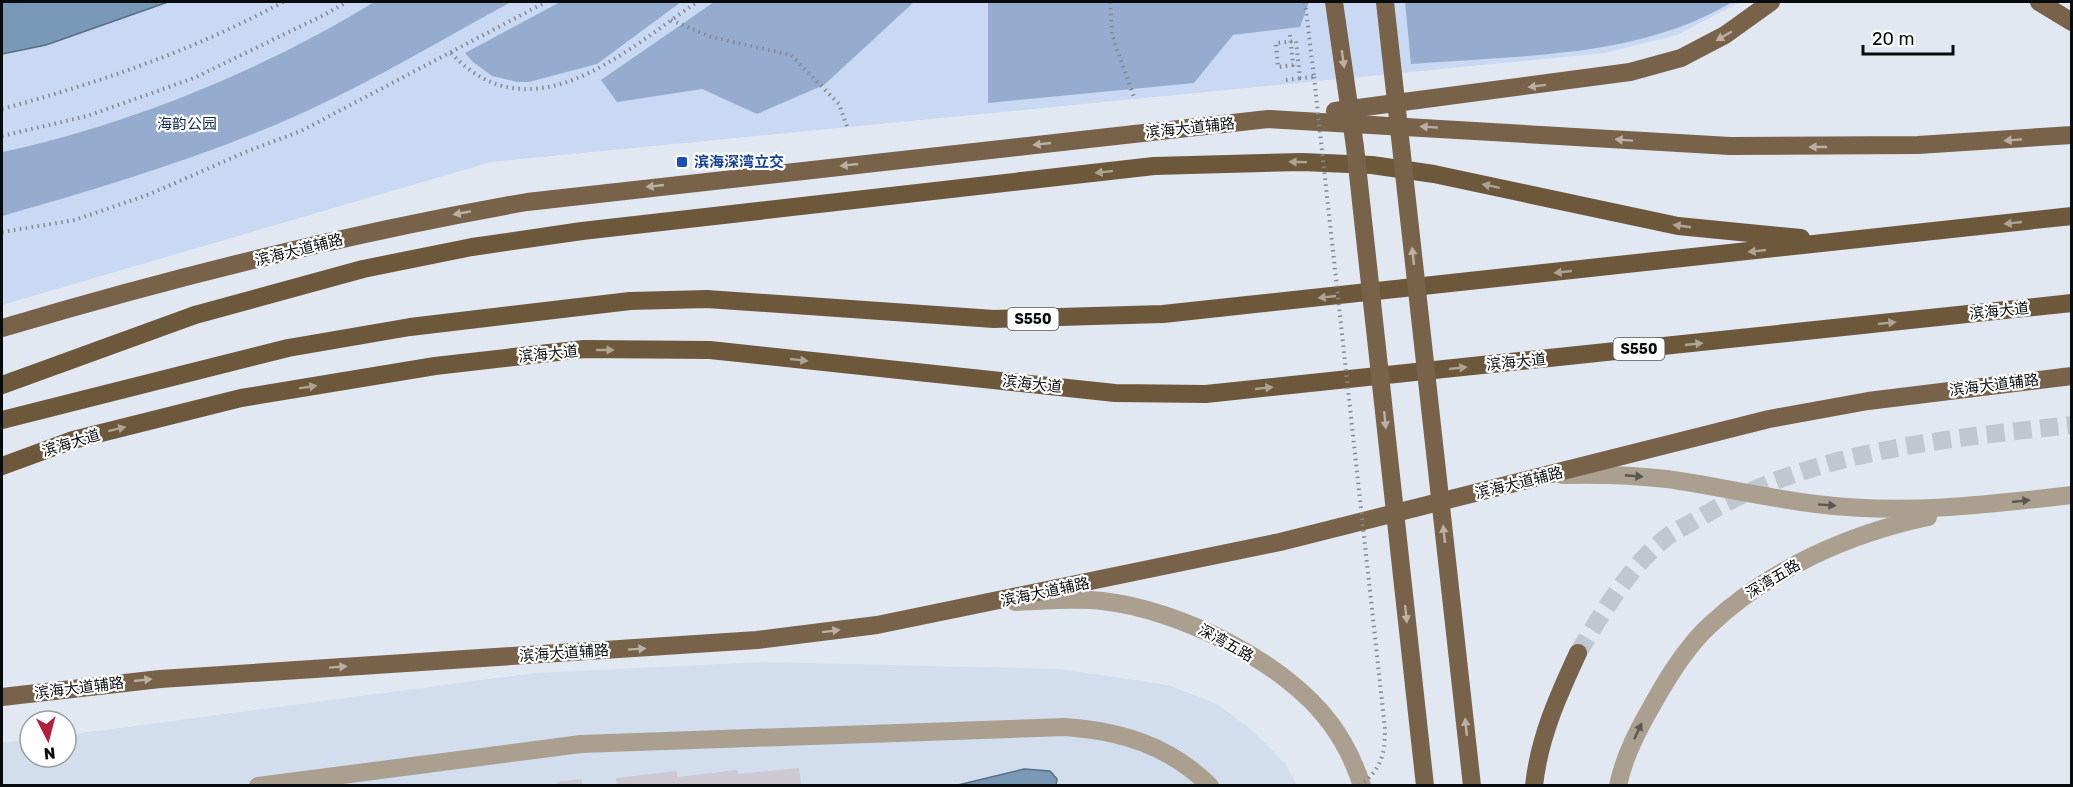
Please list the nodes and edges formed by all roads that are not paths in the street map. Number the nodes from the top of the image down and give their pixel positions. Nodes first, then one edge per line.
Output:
1 (1334, 2) edge
2 (1385, 2) edge
3 (1771, 2) edge
4 (2039, 2) edge
5 (2072, 22) edge
6 (1268, 119) junction
7 (2072, 135) edge
8 (2072, 216) edge
9 (1845, 242) junction
10 (2072, 303) edge
11 (2, 328) edge
12 (2072, 376) edge
13 (2, 385) edge
14 (2, 420) edge
15 (2, 466) edge
16 (1554, 475) junction
17 (2072, 495) edge
18 (1988, 505) junction
19 (995, 603) junction
20 (1578, 652) tunnel mouth
21 (2, 697) edge
22 (258, 786) edge
23 (1210, 786) edge
24 (1361, 786) edge
25 (1425, 786) edge
26 (1472, 786) edge
27 (1534, 786) edge
28 (1618, 786) edge

1 -> 25 main road, bridge
26 -> 2 main road, bridge
3 -> 6 main road
4 - 5 main road
7 -> 6 main road, 滨海大道辅路
6 -> 11 main road, 滨海大道辅路
8 -> 9 highway, S550
9 -> 13 highway
9 -> 14 highway, S550
15 -> 10 highway, 滨海大道 / S550
12 - 16 main road, 滨海大道辅路
16 -> 18 street
16 - 19 main road, 滨海大道辅路
18 -> 17 street
28 -> 18 street, 深湾五路
21 -> 19 main road, 滨海大道辅路
19 - 24 street, 深湾五路
20 - 27 main road
22 - 23 street

